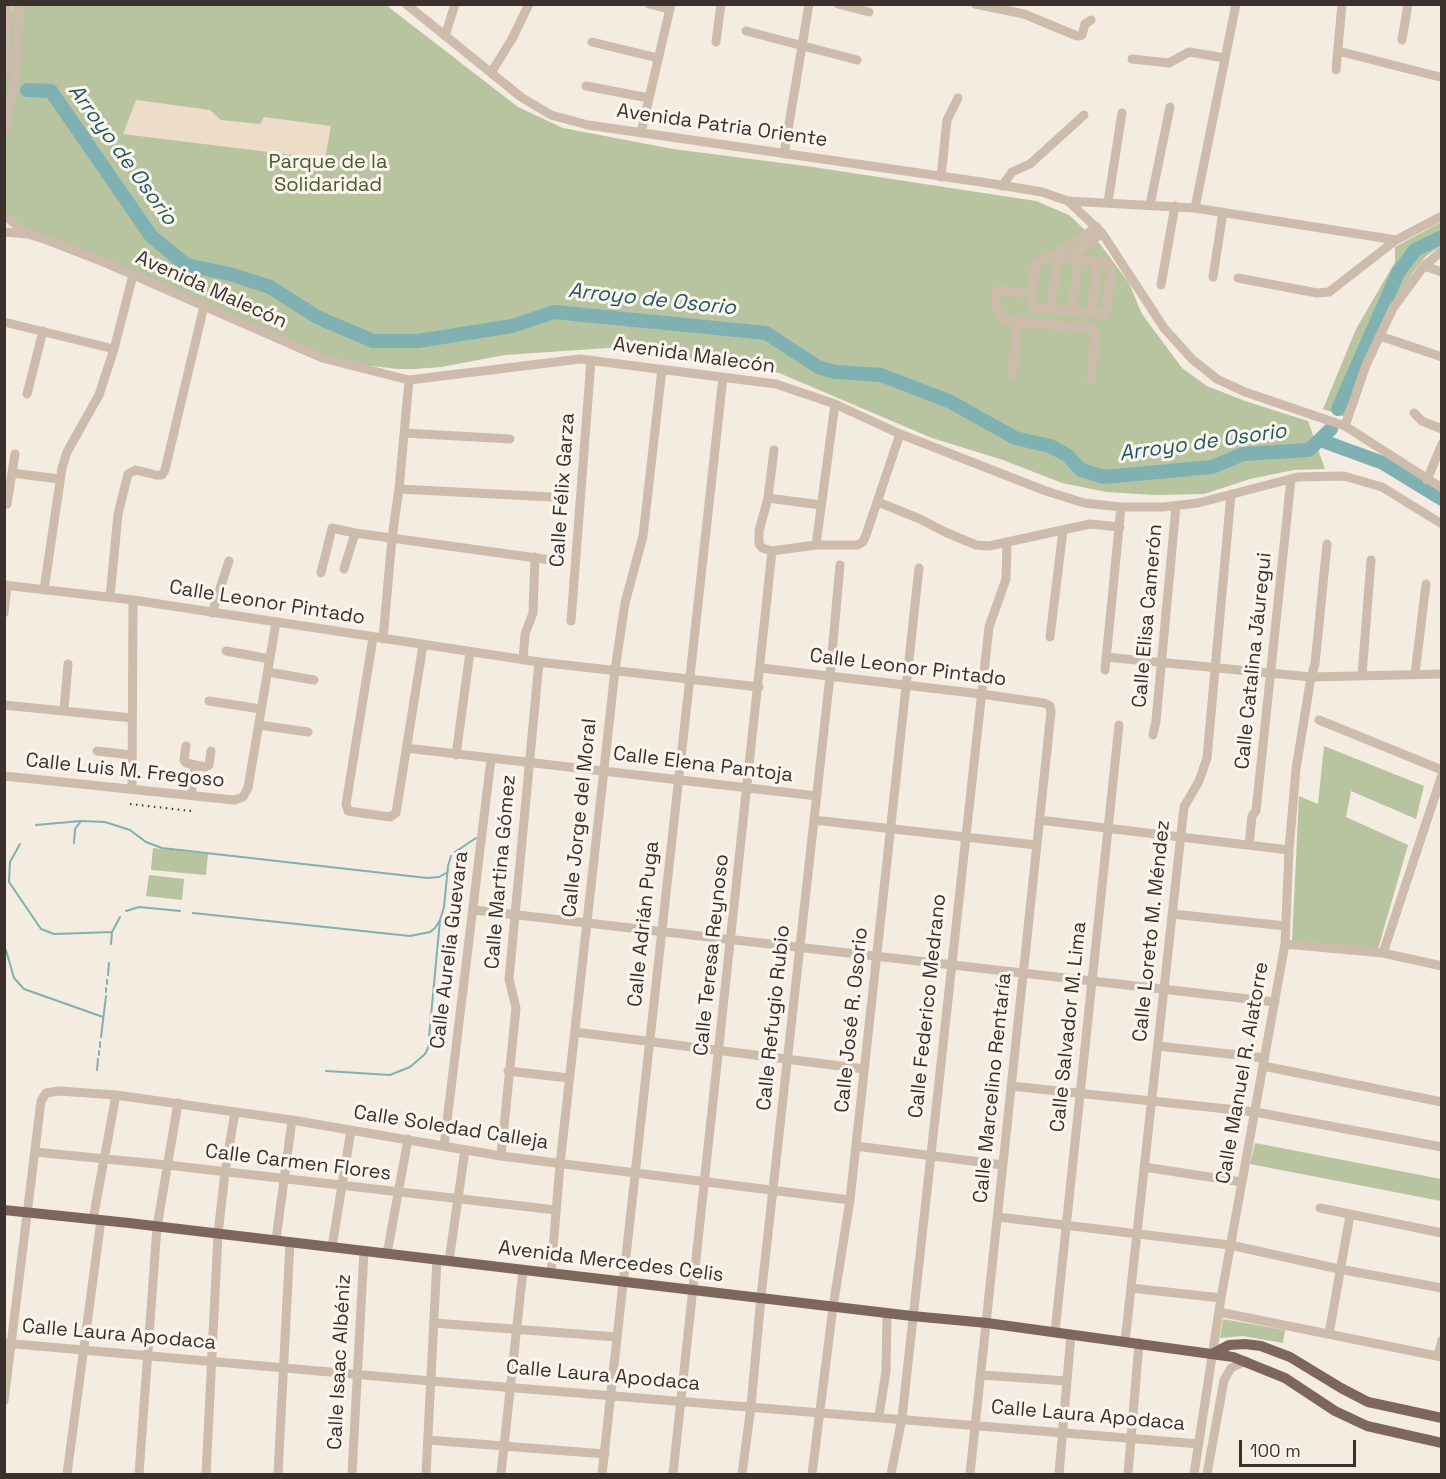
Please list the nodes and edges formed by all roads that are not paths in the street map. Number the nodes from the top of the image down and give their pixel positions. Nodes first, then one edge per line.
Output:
1 (8, 4) edge
2 (20, 4) edge
3 (455, 4) edge
4 (529, 4) edge
5 (649, 4) edge
6 (721, 4) edge
7 (808, 4) edge
8 (838, 4) edge
9 (975, 4) edge
10 (1028, 4) edge
11 (1236, 4) edge
12 (1342, 4) edge
13 (1408, 4) edge
14 (409, 6) edge
15 (851, 6) edge
16 (670, 7) edge
17 (869, 12) dead end
18 (1024, 15) junction
19 (1091, 20) dead end
20 (746, 31) dead end
21 (445, 36) junction
22 (1402, 40) dead end
23 (592, 42) dead end
24 (716, 42) dead end
25 (801, 46) junction
26 (1338, 51) junction
27 (658, 58) junction
28 (1226, 58) junction
29 (1132, 59) dead end
30 (857, 60) dead end
31 (1336, 70) dead end
32 (491, 73) junction
33 (4, 75) edge
34 (1440, 77) edge
35 (586, 86) dead end
36 (649, 98) junction
37 (958, 98) dead end
38 (1170, 107) dead end
39 (1122, 113) dead end
40 (1084, 115) dead end
41 (4, 132) edge
42 (641, 133) junction
43 (784, 153) junction
44 (942, 177) junction
45 (1002, 186) junction
46 (1068, 201) junction
47 (1108, 202) junction
48 (1150, 205) junction
49 (1175, 206) junction
50 (1196, 208) junction
51 (1223, 212) junction
52 (4, 215) edge
53 (1442, 216) edge
54 (1099, 230) junction
55 (4, 232) edge
56 (27, 234) junction
57 (1395, 240) junction
58 (1079, 245) junction
59 (1442, 250) edge
60 (1055, 256) junction
61 (1074, 259) junction
62 (1097, 262) junction
63 (1424, 266) junction
64 (1442, 272) edge
65 (133, 275) junction
66 (1213, 277) dead end
67 (1238, 278) dead end
68 (1161, 285) dead end
69 (1032, 294) junction
70 (204, 306) junction
71 (1050, 310) junction
72 (1072, 312) junction
73 (1091, 315) junction
74 (4, 322) edge
75 (1017, 322) junction
76 (43, 332) junction
77 (1380, 336) junction
78 (114, 349) junction
79 (1442, 357) edge
80 (591, 360) junction
81 (662, 369) junction
82 (723, 377) junction
83 (1012, 378) dead end
84 (409, 380) junction
85 (1091, 380) dead end
86 (27, 394) dead end
87 (835, 404) junction
88 (1414, 413) dead end
89 (1345, 426) junction
90 (1442, 429) edge
91 (405, 433) junction
92 (900, 434) junction
93 (510, 439) dead end
94 (1442, 444) edge
95 (774, 450) dead end
96 (15, 454) dead end
97 (12, 473) junction
98 (60, 479) junction
99 (1291, 479) junction
100 (1427, 480) junction
101 (1442, 488) edge
102 (399, 489) junction
103 (1231, 494) junction
104 (552, 497) dead end
105 (768, 498) junction
106 (878, 502) junction
107 (7, 504) dead end
108 (821, 505) junction
109 (1176, 506) junction
110 (1121, 507) junction
111 (1442, 524) edge
112 (1120, 527) junction
113 (1063, 530) junction
114 (355, 532) junction
115 (392, 538) junction
116 (1007, 543) junction
117 (1327, 544) dead end
118 (816, 545) junction
119 (772, 551) junction
120 (536, 557) junction
121 (551, 560) dead end
122 (1371, 560) dead end
123 (229, 561) dead end
124 (840, 565) dead end
125 (919, 568) dead end
126 (344, 569) dead end
127 (321, 573) dead end
128 (1426, 584) dead end
129 (6, 585) edge
130 (44, 590) junction
131 (110, 597) junction
132 (133, 600) junction
133 (4, 612) edge
134 (212, 613) junction
135 (572, 621) dead end
136 (276, 622) junction
137 (1050, 637) dead end
138 (373, 638) junction
139 (383, 639) junction
140 (423, 645) junction
141 (226, 651) dead end
142 (470, 652) junction
143 (1106, 657) junction
144 (270, 659) junction
145 (523, 660) junction
146 (539, 662) junction
147 (1161, 662) junction
148 (68, 664) dead end
149 (761, 668) junction
150 (1215, 668) junction
151 (615, 670) junction
152 (1105, 670) dead end
153 (268, 672) junction
154 (1271, 673) junction
155 (1415, 674) junction
156 (1442, 674) edge
157 (1362, 675) junction
158 (830, 676) junction
159 (1311, 677) junction
160 (689, 679) junction
161 (314, 680) dead end
162 (905, 685) junction
163 (759, 687) junction
164 (981, 694) junction
165 (209, 702) dead end
166 (4, 705) edge
167 (1050, 706) joint
168 (261, 709) junction
169 (64, 710) junction
170 (132, 718) junction
171 (1319, 720) dead end
172 (259, 725) junction
173 (1119, 725) dead end
174 (308, 732) dead end
175 (1154, 732) dead end
176 (186, 746) dead end
177 (406, 748) junction
178 (97, 751) dead end
179 (211, 751) dead end
180 (132, 755) junction
181 (456, 755) junction
182 (491, 759) junction
183 (529, 763) junction
184 (195, 765) junction
185 (1442, 770) edge
186 (604, 771) junction
187 (1442, 775) edge
188 (4, 776) edge
189 (678, 780) junction
190 (748, 788) junction
191 (132, 789) junction
192 (191, 795) junction
193 (817, 796) junction
194 (814, 820) junction
195 (1039, 820) junction
196 (890, 828) junction
197 (1108, 828) junction
198 (965, 837) junction
199 (1180, 837) junction
200 (1036, 845) junction
201 (1249, 845) junction
202 (1289, 850) junction
203 (474, 910) junction
204 (1172, 914) junction
205 (514, 915) junction
206 (587, 923) junction
207 (1286, 926) junction
208 (661, 932) junction
209 (731, 940) junction
210 (1285, 944) junction
211 (801, 948) junction
212 (1383, 953) junction
213 (876, 956) junction
214 (951, 965) junction
215 (1442, 966) edge
216 (1023, 973) junction
217 (1092, 981) junction
218 (1164, 989) junction
219 (1275, 1002) junction
220 (575, 1032) junction
221 (649, 1041) junction
222 (1158, 1046) junction
223 (719, 1050) junction
224 (788, 1059) junction
225 (1264, 1062) junction
226 (864, 1069) junction
227 (508, 1071) junction
228 (569, 1078) junction
229 (1011, 1086) junction
230 (1080, 1093) junction
231 (116, 1095) junction
232 (1152, 1102) junction
233 (1442, 1102) edge
234 (178, 1103) junction
235 (235, 1112) junction
236 (1254, 1112) junction
237 (292, 1120) junction
238 (351, 1130) junction
239 (408, 1139) junction
240 (444, 1146) junction
241 (856, 1146) junction
242 (1442, 1147) edge
243 (465, 1150) junction
244 (35, 1152) junction
245 (501, 1156) junction
246 (930, 1156) junction
247 (104, 1159) junction
248 (560, 1164) junction
249 (166, 1165) junction
250 (1003, 1165) junction
251 (1144, 1167) junction
252 (225, 1172) junction
253 (634, 1173) junction
254 (284, 1180) junction
255 (705, 1182) junction
256 (1242, 1182) junction
257 (342, 1186) junction
258 (773, 1190) junction
259 (398, 1193) junction
260 (458, 1199) junction
261 (850, 1200) junction
262 (1320, 1208) dead end
263 (4, 1210) edge
264 (556, 1210) junction
265 (28, 1213) junction
266 (1350, 1215) junction
267 (998, 1217) junction
268 (97, 1220) junction
269 (1066, 1225) junction
270 (157, 1227) junction
271 (1137, 1233) junction
272 (1442, 1233) edge
273 (218, 1234) junction
274 (276, 1240) junction
275 (290, 1242) junction
276 (1230, 1245) junction
277 (332, 1247) junction
278 (364, 1251) junction
279 (387, 1254) junction
280 (437, 1260) junction
281 (449, 1261) junction
282 (1339, 1269) junction
283 (523, 1270) junction
284 (551, 1273) junction
285 (623, 1282) junction
286 (1131, 1288) junction
287 (1442, 1288) edge
288 (693, 1290) junction
289 (761, 1297) junction
290 (1221, 1298) junction
291 (833, 1307) junction
292 (1219, 1312) junction
293 (887, 1313) junction
294 (912, 1316) junction
295 (434, 1323) junction
296 (987, 1323) junction
297 (517, 1330) junction
298 (1055, 1332) junction
299 (1071, 1334) junction
300 (1329, 1334) junction
301 (617, 1337) junction
302 (1442, 1340) edge
303 (1125, 1342) junction
304 (8, 1343) edge
305 (1139, 1344) junction
306 (83, 1351) junction
307 (1212, 1354) junction
308 (147, 1356) junction
309 (1440, 1356) edge
310 (1246, 1361) junction
311 (211, 1362) junction
312 (283, 1367) junction
313 (357, 1374) junction
314 (981, 1375) junction
315 (1067, 1380) junction
316 (431, 1381) junction
317 (511, 1387) junction
318 (611, 1395) junction
319 (4, 1401) edge
320 (681, 1401) junction
321 (751, 1407) junction
322 (819, 1411) junction
323 (879, 1416) junction
324 (902, 1418) junction
325 (1442, 1418) edge
326 (976, 1425) junction
327 (1063, 1432) junction
328 (1131, 1438) junction
329 (428, 1440) junction
330 (1442, 1443) edge
331 (1200, 1444) junction
332 (504, 1446) junction
333 (605, 1454) junction
334 (67, 1474) edge
335 (139, 1474) edge
336 (206, 1474) edge
337 (278, 1474) edge
338 (352, 1474) edge
339 (426, 1474) edge
340 (501, 1474) edge
341 (602, 1474) edge
342 (673, 1474) edge
343 (742, 1474) edge
344 (812, 1474) edge
345 (891, 1474) edge
346 (970, 1474) edge
347 (1059, 1474) edge
348 (1128, 1474) edge
349 (1194, 1474) edge
350 (1207, 1474) edge

1 - 33 street
2 - 41 street
3 - 21 street
4 - 32 street
5 - 16 street
6 - 24 street
7 - 25 street
8 - 15 street
9 - 18 street
10 - 18 street
11 - 28 street
12 - 26 street
13 - 22 street
14 - 21 street, Avenida Patria Oriente
15 - 17 street
16 - 27 street
18 - 19 street
20 - 25 street
21 - 32 street, Avenida Patria Oriente
23 - 27 street
25 - 30 street
25 - 43 street
26 - 31 street
26 - 34 street
27 - 36 street
28 - 29 street
28 - 50 street
32 - 42 street, Avenida Patria Oriente
35 - 36 street
36 - 42 street
37 - 44 street
38 - 48 street
39 - 47 street
40 - 45 street
42 - 43 street, Avenida Patria Oriente
43 - 44 street, Avenida Patria Oriente
44 - 45 street, Avenida Patria Oriente
45 - 46 street, Avenida Patria Oriente
46 - 47 street, Avenida Patria Oriente
46 - 54 street, Avenida Patria Oriente
47 - 48 street, Avenida Patria Oriente
48 - 49 street, Avenida Patria Oriente
49 - 50 street, Avenida Patria Oriente
49 - 68 street
50 - 51 street, Avenida Patria Oriente
51 - 57 street, Avenida Patria Oriente
51 - 66 street
52 - 56 street
53 - 57 street
54 - 58 street
54 - 89 street, Avenida Patria Oriente
55 - 56 street, Avenida Malecón
56 - 65 street, Avenida Malecón
57 - 67 street
58 - 60 street
58 - 61 street
59 - 63 street
60 - 61 street
60 - 69 street
60 - 71 street
61 - 62 street
61 - 72 street
62 - 73 street
62 - 73 street
63 - 64 street
63 - 77 street
65 - 70 street, Avenida Malecón
65 - 78 street
69 - 71 street
69 - 75 street
70 - 84 street, Avenida Malecón
70 - 131 street
71 - 72 street
72 - 73 street
74 - 76 street
75 - 83 street
75 - 85 street
76 - 78 street
76 - 86 street
77 - 79 street
77 - 89 street
78 - 98 street
80 - 81 street, Avenida Malecón
80 - 84 street, Avenida Malecón
80 - 135 street, Calle Félix Garza
81 - 82 street, Avenida Malecón
81 - 151 street, Calle Jorge del Moral
82 - 87 street, Avenida Malecón
82 - 160 street, Calle Adrián Puga
84 - 91 street
87 - 92 street, Avenida Malecón
87 - 108 street
88 - 90 street
89 - 100 street, Avenida Patria Oriente
91 - 93 street
91 - 102 street
92 - 106 street
92 - 110 street, Avenida Malecón
94 - 100 street
95 - 105 street
96 - 97 street
97 - 98 street
97 - 107 street
98 - 130 street
99 - 103 street, Avenida Malecón
99 - 111 street, Avenida Malecón
99 - 154 street, Calle Catalina Jáuregui
100 - 101 street, Avenida Patria Oriente
102 - 104 street
102 - 115 street
103 - 109 street, Avenida Malecón
103 - 150 street, Calle Loreto M. Méndez
105 - 108 street
105 - 119 street
106 - 116 street
106 - 118 street
108 - 118 street
109 - 110 street, Avenida Malecón
109 - 147 street, Calle Elisa Camerón
110 - 112 street
112 - 113 street
112 - 143 street
113 - 116 street
113 - 137 street
114 - 115 street
114 - 126 street
114 - 127 street
115 - 120 street
115 - 139 street
116 - 164 street, Calle Federico Medrano
117 - 159 street, Calle Manuel R. Alatorre
118 - 119 street
119 - 149 street, Calle Teresa Reynoso
120 - 121 street
120 - 145 street
122 - 157 street
123 - 134 street
124 - 158 street, Calle Refugio Rubio
125 - 162 street, Calle José R. Osorio
128 - 155 street
129 - 130 street, Calle Leonor Pintado
129 - 133 street
130 - 131 street, Calle Leonor Pintado
131 - 132 street, Calle Leonor Pintado
132 - 134 street, Calle Leonor Pintado
132 - 170 street
134 - 136 street, Calle Leonor Pintado
136 - 138 street, Calle Leonor Pintado
136 - 144 street, Calle Luis M. Fregoso
138 - 139 street, Calle Leonor Pintado
138 - 177 street
139 - 140 street, Calle Leonor Pintado
140 - 142 street, Calle Leonor Pintado
140 - 177 street
141 - 144 street
142 - 145 street, Calle Leonor Pintado
142 - 181 street
143 - 147 street
143 - 152 street
144 - 153 street, Calle Luis M. Fregoso
145 - 146 street, Calle Leonor Pintado
146 - 151 street, Calle Leonor Pintado
146 - 183 street, Calle Martina Gómez
147 - 150 street
147 - 175 street, Calle Elisa Camerón
148 - 169 street
149 - 158 street, Calle Leonor Pintado
149 - 163 street, Calle Teresa Reynoso
150 - 154 street
150 - 199 street, Calle Loreto M. Méndez
151 - 160 street, Calle Leonor Pintado
151 - 186 street, Calle Jorge del Moral
153 - 161 street
153 - 168 street, Calle Luis M. Fregoso
154 - 159 street
154 - 201 street, Calle Catalina Jáuregui
155 - 156 street
155 - 157 street
157 - 159 street
158 - 162 street, Calle Leonor Pintado
158 - 193 street, Calle Refugio Rubio
159 - 202 street, Calle Manuel R. Alatorre
160 - 163 street, Calle Leonor Pintado
160 - 189 street, Calle Adrián Puga
162 - 164 street, Calle Leonor Pintado
162 - 196 street, Calle José R. Osorio
163 - 190 street, Calle Teresa Reynoso
164 - 167 street, Calle Leonor Pintado
164 - 198 street, Calle Federico Medrano
165 - 168 street
166 - 169 street
167 - 195 street, Calle Marcelino Rentaría
168 - 172 street, Calle Luis M. Fregoso
169 - 170 street
170 - 180 street
171 - 185 street
172 - 174 street
172 - 192 street, Calle Luis M. Fregoso
173 - 197 street, Calle Salvador M. Lima
176 - 184 street
177 - 181 street, Calle Elena Pantoja
178 - 180 street
179 - 184 street
180 - 191 street
181 - 182 street, Calle Elena Pantoja
182 - 183 street, Calle Elena Pantoja
182 - 203 street, Calle Aurelia Guevara
183 - 186 street, Calle Elena Pantoja
183 - 205 street, Calle Martina Gómez
184 - 192 street
186 - 189 street, Calle Elena Pantoja
186 - 206 street, Calle Jorge del Moral
187 - 212 street
188 - 191 street, Calle Luis M. Fregoso
189 - 190 street, Calle Elena Pantoja
189 - 208 street, Calle Adrián Puga
190 - 193 street, Calle Elena Pantoja
190 - 209 street, Calle Teresa Reynoso
191 - 192 street, Calle Luis M. Fregoso
193 - 194 street, Calle Refugio Rubio
194 - 196 street
194 - 211 street, Calle Refugio Rubio
195 - 197 street
195 - 200 street, Calle Marcelino Rentaría
196 - 198 street
196 - 213 street, Calle José R. Osorio
197 - 199 street
197 - 217 street, Calle Salvador M. Lima
198 - 200 street
198 - 214 street, Calle Federico Medrano
199 - 201 street
199 - 204 street, Calle Loreto M. Méndez
200 - 216 street, Calle Marcelino Rentaría
201 - 202 street
202 - 207 street, Calle Manuel R. Alatorre
203 - 205 street
203 - 240 street, Calle Aurelia Guevara
204 - 207 street
204 - 218 street, Calle Loreto M. Méndez
205 - 206 street
205 - 227 street, Calle Martina Gómez
206 - 208 street
206 - 220 street, Calle Jorge del Moral
207 - 210 street, Calle Manuel R. Alatorre
208 - 209 street
208 - 221 street, Calle Adrián Puga
209 - 211 street
209 - 223 street, Calle Teresa Reynoso
210 - 212 street
210 - 219 street, Calle Manuel R. Alatorre
211 - 213 street
211 - 224 street, Calle Refugio Rubio
212 - 215 street
213 - 214 street
213 - 226 street, Calle José R. Osorio
214 - 216 street
214 - 246 street, Calle Federico Medrano
216 - 217 street
216 - 229 street, Calle Marcelino Rentaría
217 - 218 street
217 - 230 street, Calle Salvador M. Lima
218 - 219 street
218 - 222 street, Calle Loreto M. Méndez
219 - 225 street, Calle Manuel R. Alatorre
220 - 221 street
220 - 228 street, Calle Jorge del Moral
221 - 223 street
221 - 253 street, Calle Adrián Puga
222 - 225 street
222 - 232 street, Calle Loreto M. Méndez
223 - 224 street
223 - 255 street, Calle Teresa Reynoso
224 - 226 street
224 - 258 street, Calle Refugio Rubio
225 - 233 street
225 - 236 street, Calle Manuel R. Alatorre
226 - 241 street, Calle José R. Osorio
227 - 228 street
227 - 245 street, Calle Martina Gómez
228 - 248 street, Calle Jorge del Moral
229 - 230 street
229 - 250 street, Calle Marcelino Rentaría
230 - 232 street
230 - 269 street, Calle Salvador M. Lima
231 - 234 street, Calle Soledad Calleja
231 - 244 street, Calle Soledad Calleja
231 - 247 street
232 - 236 street
232 - 251 street, Calle Loreto M. Méndez
234 - 235 street, Calle Soledad Calleja
234 - 249 street
235 - 237 street, Calle Soledad Calleja
235 - 252 street
236 - 242 street
236 - 256 street, Calle Manuel R. Alatorre
237 - 238 street, Calle Soledad Calleja
237 - 254 street
238 - 239 street, Calle Soledad Calleja
238 - 257 street
239 - 240 street, Calle Soledad Calleja
239 - 259 street
240 - 243 street, Calle Soledad Calleja
241 - 246 street
241 - 261 street, Calle José R. Osorio
243 - 245 street, Calle Soledad Calleja
243 - 260 street
244 - 247 street, Calle Carmen Flores
244 - 265 street
245 - 248 street, Calle Soledad Calleja
246 - 250 street
246 - 294 street, Calle Federico Medrano
247 - 249 street, Calle Carmen Flores
247 - 268 street
248 - 253 street, Calle Soledad Calleja
248 - 264 street, Calle Jorge del Moral
249 - 252 street, Calle Carmen Flores
249 - 270 street
250 - 267 street, Calle Marcelino Rentaría
251 - 256 street
251 - 271 street, Calle Loreto M. Méndez
252 - 254 street, Calle Carmen Flores
252 - 273 street
253 - 255 street, Calle Soledad Calleja
253 - 285 street, Calle Adrián Puga
254 - 257 street, Calle Carmen Flores
254 - 274 street
255 - 258 street, Calle Soledad Calleja
255 - 288 street, Calle Teresa Reynoso
256 - 276 street, Calle Manuel R. Alatorre
257 - 259 street, Calle Carmen Flores
257 - 277 street
258 - 261 street, Calle Soledad Calleja
258 - 289 street, Calle Refugio Rubio
259 - 260 street, Calle Carmen Flores
259 - 279 street
260 - 264 street, Calle Carmen Flores
260 - 281 street
261 - 291 street, Calle José R. Osorio
262 - 266 street
263 - 265 main road, Avenida Mercedes Celis
264 - 284 street, Calle Jorge del Moral
265 - 268 main road, Avenida Mercedes Celis
265 - 304 street
266 - 272 street
266 - 282 street
267 - 269 street
267 - 296 street, Calle Marcelino Rentaría
268 - 270 main road, Avenida Mercedes Celis
268 - 306 street
269 - 271 street
269 - 298 street, Calle Salvador M. Lima
270 - 273 main road, Avenida Mercedes Celis
270 - 308 street
271 - 276 street
271 - 286 street, Calle Loreto M. Méndez
273 - 274 main road, Avenida Mercedes Celis
273 - 311 street
274 - 275 main road, Avenida Mercedes Celis
275 - 277 main road, Avenida Mercedes Celis
275 - 312 street
276 - 282 street
276 - 290 street, Calle Manuel R. Alatorre
277 - 278 main road, Avenida Mercedes Celis
278 - 279 main road, Avenida Mercedes Celis
278 - 313 street, Calle Isaac Albéniz
279 - 280 main road, Avenida Mercedes Celis
280 - 281 main road, Avenida Mercedes Celis
280 - 295 street
281 - 283 main road, Avenida Mercedes Celis
282 - 287 street
282 - 300 street
283 - 284 main road, Avenida Mercedes Celis
283 - 297 street
284 - 285 main road, Avenida Mercedes Celis
285 - 288 main road, Avenida Mercedes Celis
285 - 301 street, Calle Adrián Puga
286 - 290 street
286 - 303 street, Calle Loreto M. Méndez
288 - 289 main road, Avenida Mercedes Celis
288 - 320 street, Calle Teresa Reynoso
289 - 291 main road, Avenida Mercedes Celis
289 - 321 street, Calle Refugio Rubio
290 - 292 street, Calle Manuel R. Alatorre
291 - 293 main road, Avenida Mercedes Celis
291 - 322 street, Calle José R. Osorio
292 - 300 street
292 - 307 street, Calle Manuel R. Alatorre
293 - 294 main road, Avenida Mercedes Celis
293 - 323 street
294 - 296 main road, Avenida Mercedes Celis
294 - 324 street, Calle Federico Medrano
295 - 297 street
295 - 316 street
296 - 298 main road, Avenida Mercedes Celis
296 - 314 street, Calle Marcelino Rentaría
297 - 301 street
297 - 317 street
298 - 299 main road, Avenida Mercedes Celis
299 - 303 main road, Avenida Mercedes Celis
299 - 315 street
300 - 309 street
301 - 318 street, Calle Adrián Puga
302 - 309 street
303 - 305 main road, Avenida Mercedes Celis
304 - 306 street, Calle Laura Apodaca
304 - 319 street
305 - 307 main road, Avenida Mercedes Celis
305 - 328 street
306 - 308 street, Calle Laura Apodaca
306 - 334 street
307 - 310 main road, Avenida Mercedes Celis
307 - 325 main road, Avenida Mercedes Celis
307 - 331 street, Calle Manuel R. Alatorre
308 - 311 street, Calle Laura Apodaca
308 - 335 street
310 - 330 main road, Avenida Mercedes Celis
310 - 350 street
311 - 312 street, Calle Laura Apodaca
311 - 336 street
312 - 313 street, Calle Laura Apodaca
312 - 337 street
313 - 316 street, Calle Laura Apodaca
313 - 338 street, Calle Isaac Albéniz
314 - 315 street
314 - 326 street, Calle Marcelino Rentaría
315 - 327 street
316 - 317 street, Calle Laura Apodaca
316 - 329 street
317 - 318 street, Calle Laura Apodaca
317 - 332 street
318 - 320 street, Calle Laura Apodaca
318 - 333 street, Calle Adrián Puga
320 - 321 street, Calle Laura Apodaca
320 - 342 street, Calle Teresa Reynoso
321 - 322 street, Calle Laura Apodaca
321 - 343 street, Calle Refugio Rubio
322 - 323 street, Calle Laura Apodaca
322 - 344 street, Calle José R. Osorio
323 - 324 street, Calle Laura Apodaca
324 - 326 street, Calle Laura Apodaca
324 - 345 street, Calle Federico Medrano
326 - 327 street, Calle Laura Apodaca
326 - 346 street, Calle Marcelino Rentaría
327 - 328 street, Calle Laura Apodaca
327 - 347 street
328 - 331 street, Calle Laura Apodaca
328 - 348 street
329 - 332 street
329 - 339 street
331 - 349 street, Calle Manuel R. Alatorre
332 - 333 street
332 - 340 street
333 - 341 street, Calle Adrián Puga

